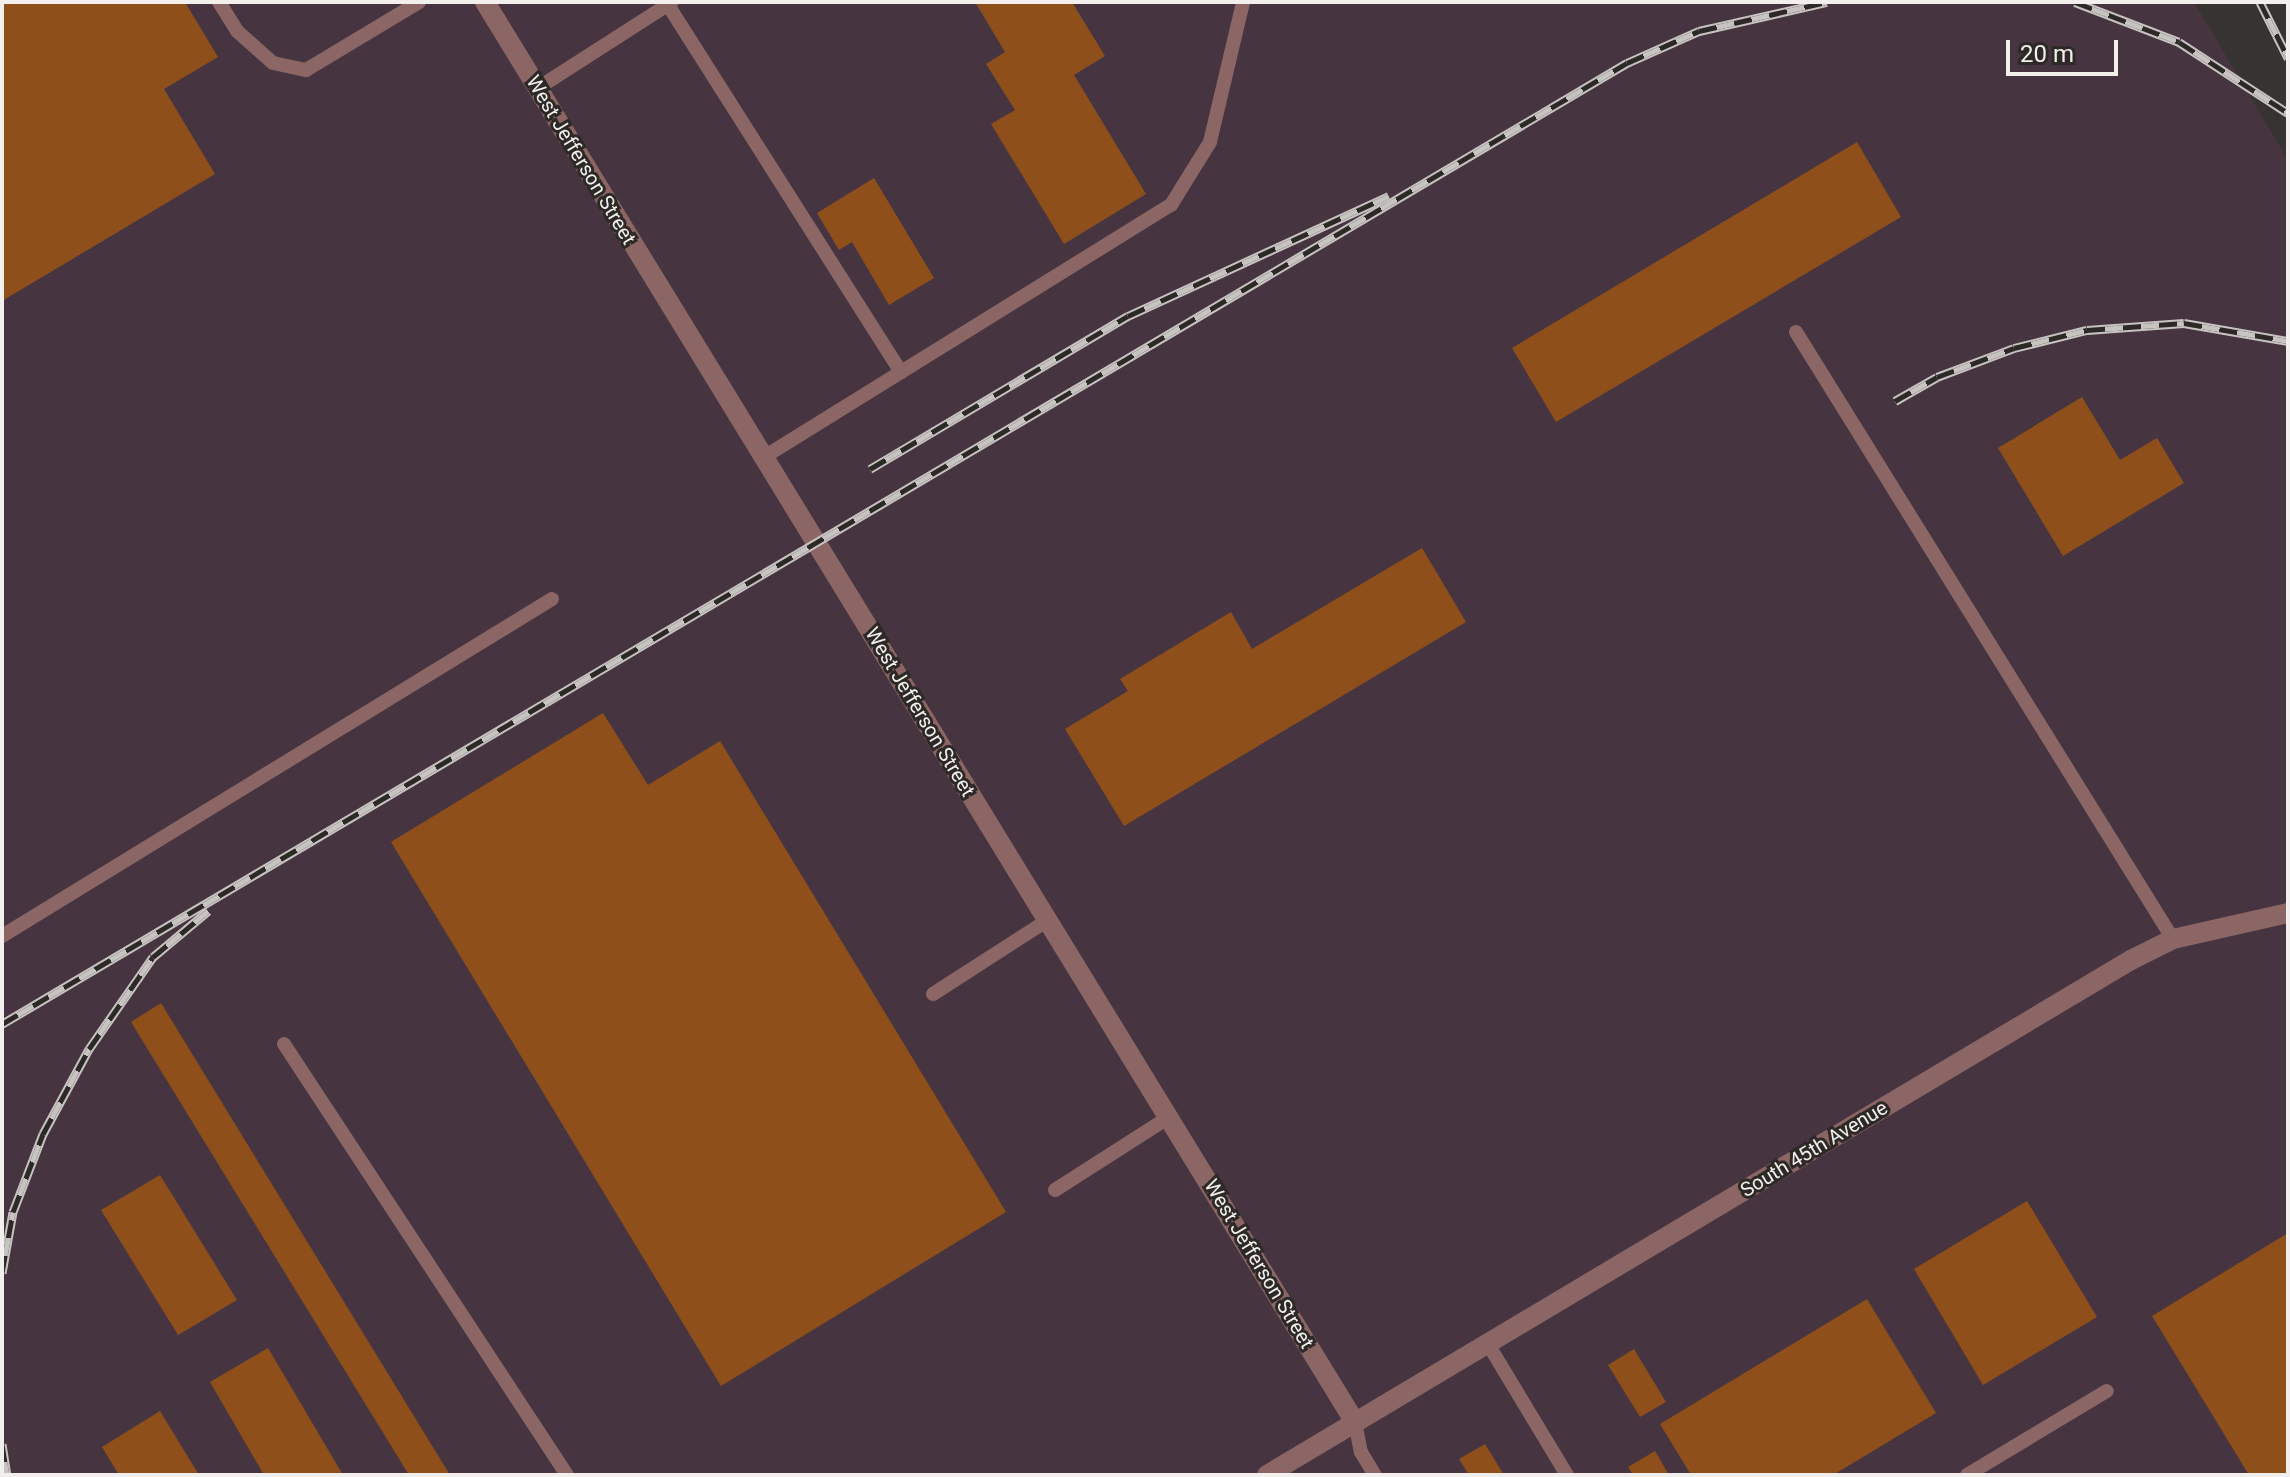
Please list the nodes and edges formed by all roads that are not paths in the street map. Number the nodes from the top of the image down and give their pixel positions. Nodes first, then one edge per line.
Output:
1 (219, 2) edge
2 (419, 2) edge
3 (485, 2) edge
4 (1243, 2) edge
5 (670, 3) edge
6 (538, 88) junction
7 (1796, 332) dead end
8 (901, 372) junction
9 (764, 457) junction
10 (552, 599) dead end
11 (2288, 913) edge
12 (1048, 920) junction
13 (2, 936) edge
14 (2173, 939) junction
15 (933, 994) dead end
16 (284, 1044) dead end
17 (1169, 1117) junction
18 (1055, 1190) dead end
19 (1488, 1344) junction
20 (2107, 1391) dead end
21 (1355, 1422) junction
22 (567, 1475) edge
23 (1267, 1475) edge
24 (1375, 1475) edge
25 (1567, 1475) edge
26 (1967, 1475) edge

1 - 2 lane
3 - 6 street, West Jefferson Street
4 - 8 lane
5 - 6 lane
5 - 8 lane
6 - 9 street, West Jefferson Street
7 - 14 lane
8 - 9 lane
9 - 12 street, West Jefferson Street
10 - 13 lane
11 - 14 street, South 45th Avenue
12 - 15 lane
12 - 17 street, West Jefferson Street
14 - 19 street, South 45th Avenue
16 - 22 lane
17 - 18 lane
17 - 21 street, West Jefferson Street
19 - 21 street, South 45th Avenue
19 - 25 lane
20 - 26 lane
21 - 23 street, South 45th Avenue
21 - 24 lane

